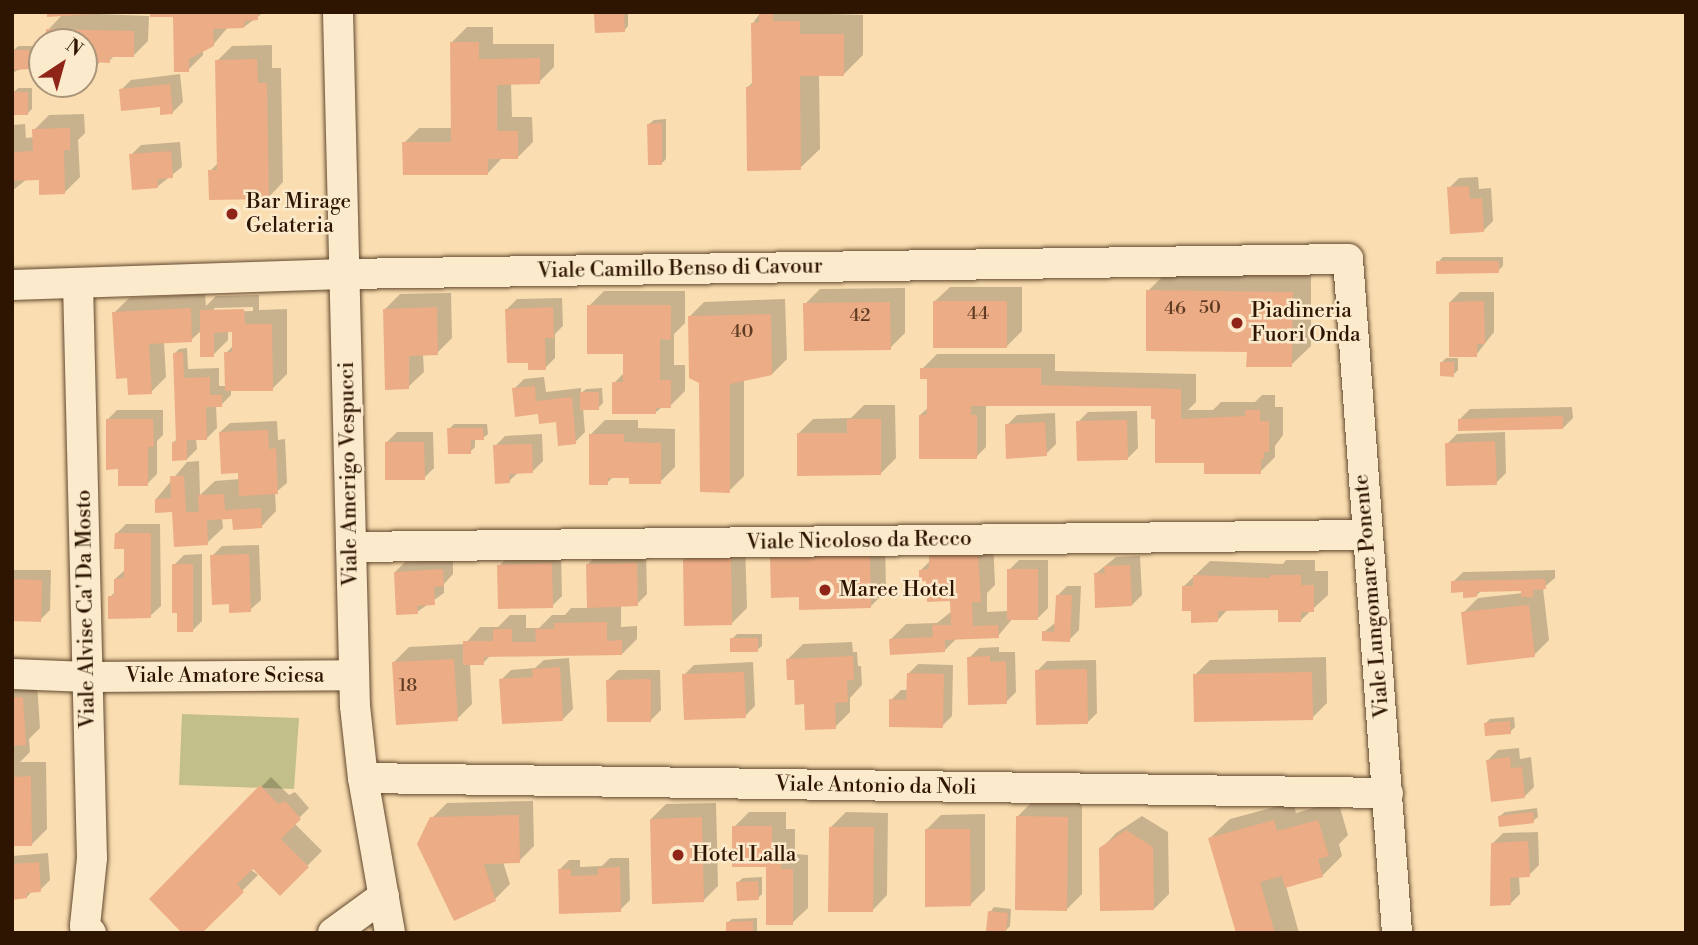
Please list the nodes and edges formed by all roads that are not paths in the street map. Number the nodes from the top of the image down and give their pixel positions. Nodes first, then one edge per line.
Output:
1 (338, 12) edge
2 (1348, 259) joint
3 (344, 274) junction
4 (78, 283) junction
5 (12, 285) edge
6 (1366, 535) junction
7 (351, 547) junction
8 (12, 674) edge
9 (354, 676) junction
10 (88, 677) junction
11 (363, 778) junction
12 (1388, 793) junction
13 (384, 897) junction
14 (83, 930) edge
15 (333, 933) edge
16 (390, 933) edge
17 (1397, 933) edge

1 - 3 street, Viale Amerigo Vespucci
2 - 3 street, Viale Camillo Benso di Cavour
2 - 6 street, Viale Lungomare Ponente
3 - 4 street, Viale Camillo Benso di Cavour
3 - 7 street, Viale Amerigo Vespucci
4 - 5 street, Viale Camillo Benso di Cavour
4 - 10 street, Viale Alvise Ca' Da Mosto
6 - 7 street, Viale Nicoloso da Recco
6 - 12 street, Viale Lungomare Ponente
7 - 9 street, Viale Amerigo Vespucci
8 - 10 street, Viale Amatore Sciesa
9 - 10 street, Viale Amatore Sciesa
9 - 11 street, Viale Amerigo Vespucci
10 - 14 street, Viale Alvise Ca' Da Mosto
11 - 12 street, Viale Antonio da Noli
11 - 13 street, Viale Amerigo Vespucci
12 - 17 street, Viale Lungomare Ponente
13 - 15 street
13 - 16 street, Viale Amerigo Vespucci

